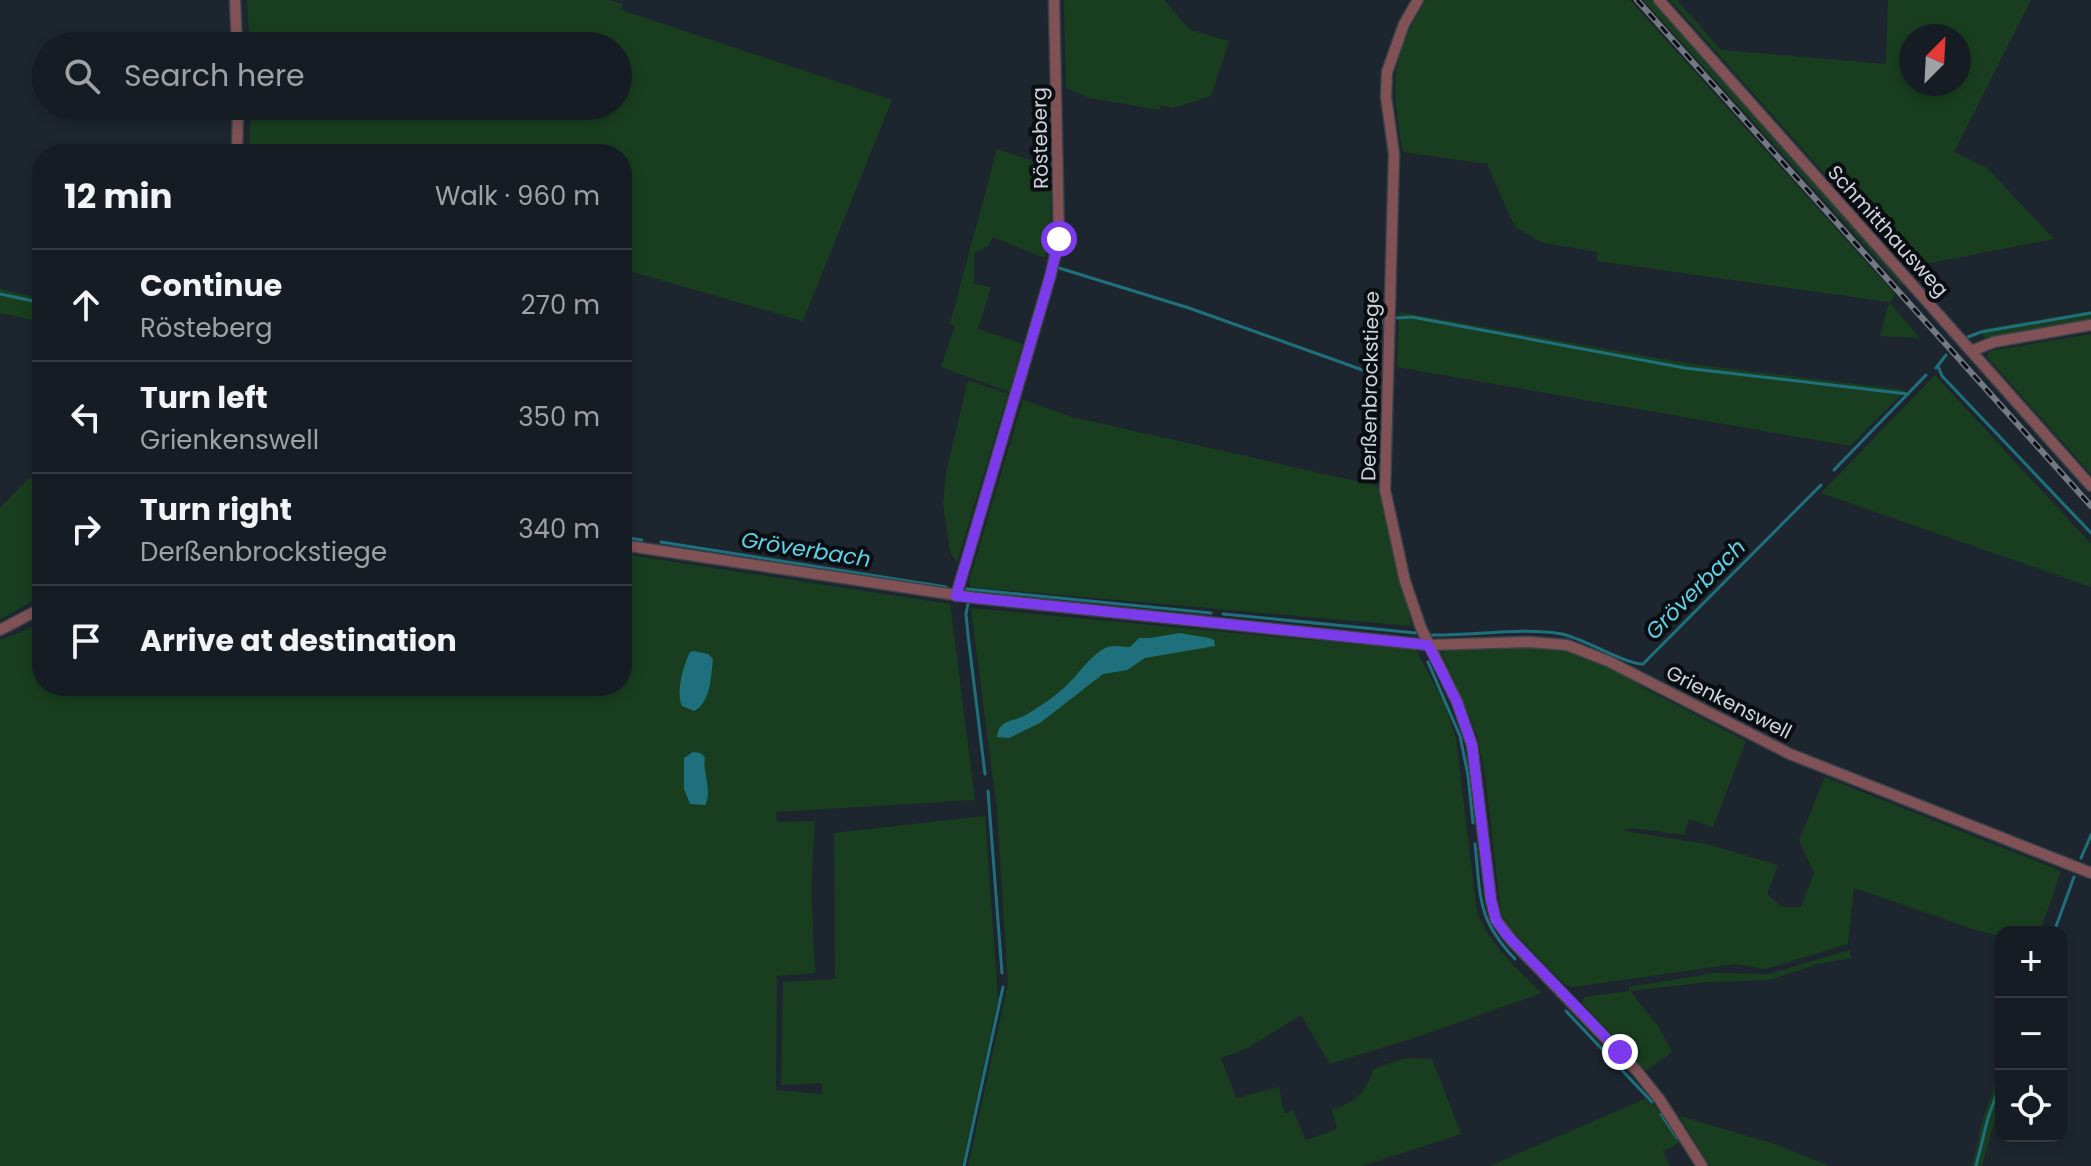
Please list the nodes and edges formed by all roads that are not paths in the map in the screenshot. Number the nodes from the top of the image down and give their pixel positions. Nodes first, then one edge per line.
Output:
1 (235, 0) edge
2 (1054, 0) edge
3 (1418, 0) edge
4 (1659, 0) edge
5 (236, 32) edge
6 (238, 120) edge
7 (237, 144) edge
8 (2091, 325) edge
9 (1971, 351) junction
10 (2091, 486) edge
11 (632, 547) edge
12 (956, 596) junction
13 (32, 613) edge
14 (0, 630) edge
15 (1428, 645) junction
16 (2091, 873) edge
17 (1702, 1166) edge

1 - 5 street
2 - 12 street, Rösteberg
3 - 15 street, Derßenbrockstiege
4 - 9 street, Schmitthausweg
6 - 7 street
8 - 9 street
9 - 10 street, Schmitthausweg
11 - 12 street, Grienkenswell
12 - 15 street, Grienkenswell
13 - 14 street
15 - 16 street, Grienkenswell
15 - 17 street, Derßenbrockstiege

